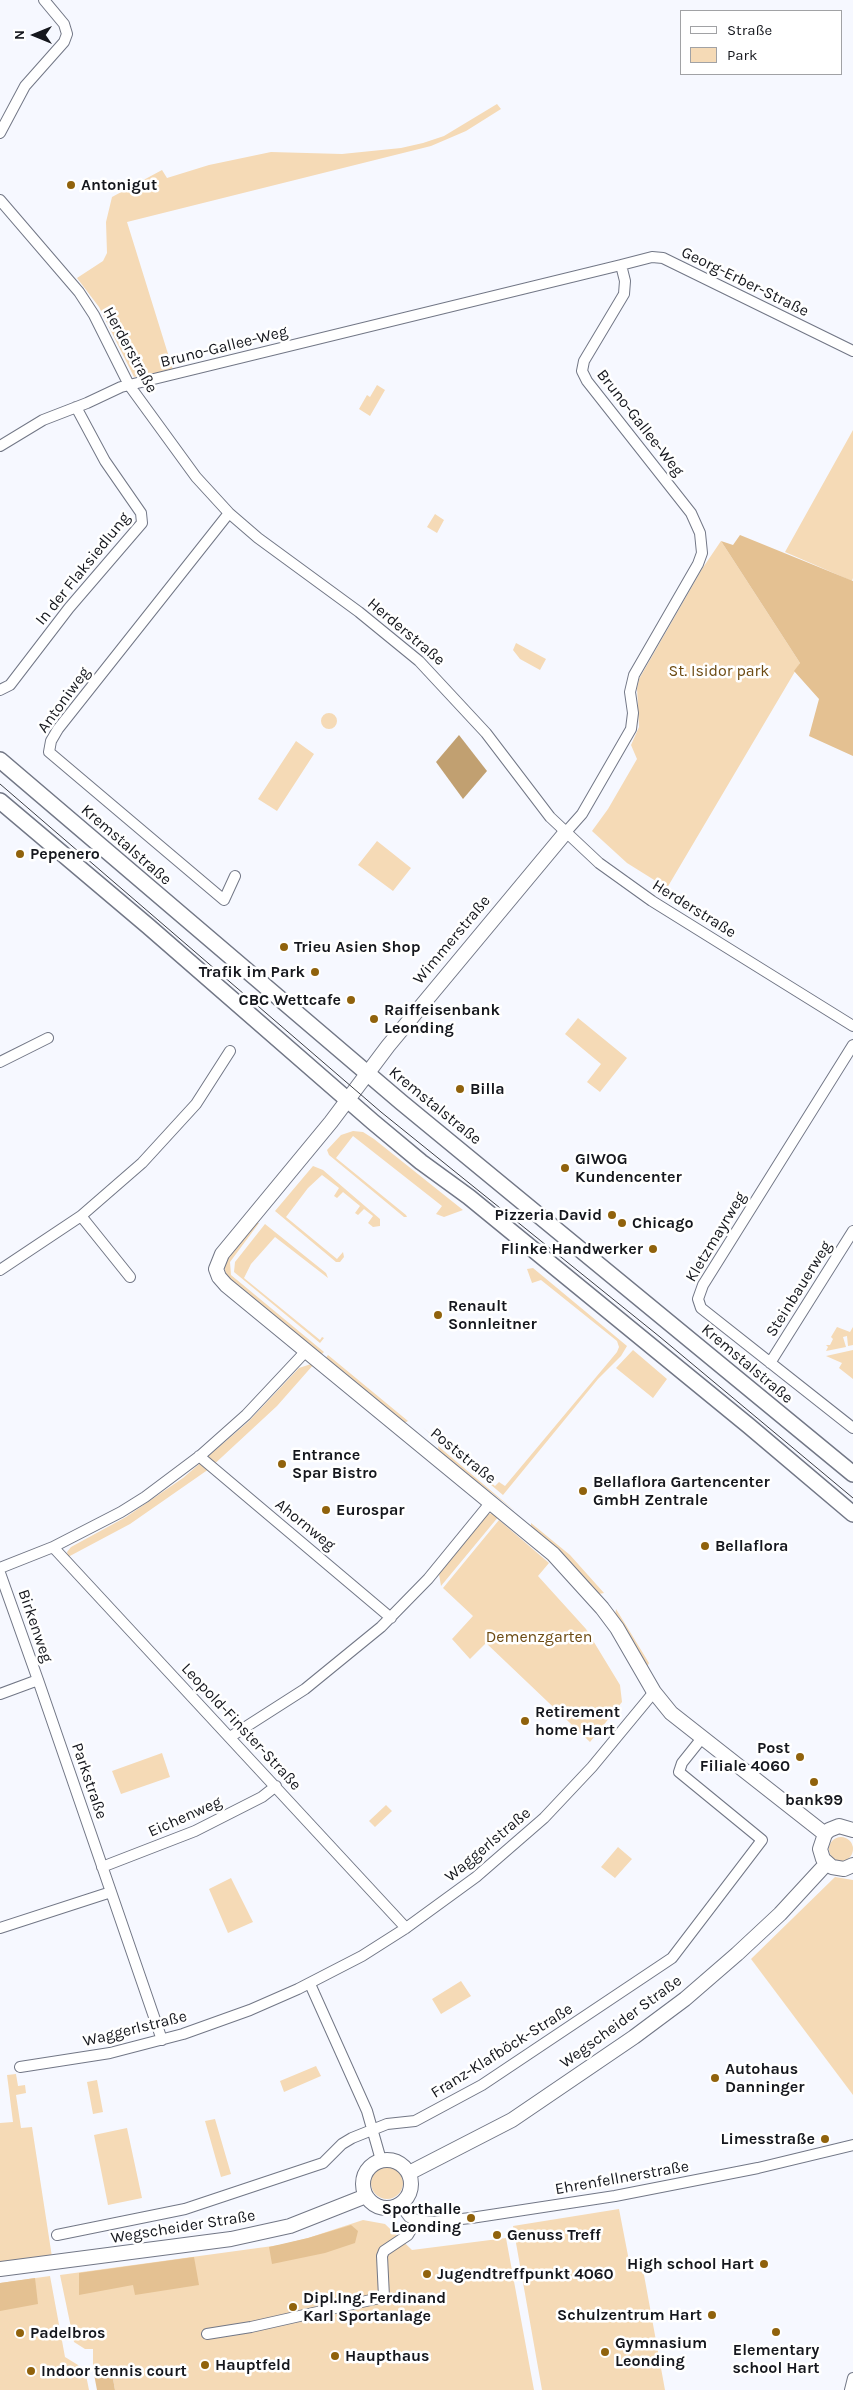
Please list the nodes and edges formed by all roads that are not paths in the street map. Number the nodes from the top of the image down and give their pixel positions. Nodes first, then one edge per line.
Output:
1 (44, 0) edge
2 (0, 133) edge
3 (0, 200) edge
4 (621, 265) junction
5 (853, 351) edge
6 (129, 385) junction
7 (76, 407) junction
8 (0, 446) edge
9 (229, 513) junction
10 (0, 690) edge
11 (0, 760) edge
12 (0, 801) edge
13 (566, 832) junction
14 (235, 876) dead end
15 (853, 1026) edge
16 (48, 1038) dead end
17 (853, 1045) edge
18 (230, 1051) dead end
19 (0, 1062) edge
20 (368, 1073) junction
21 (347, 1100) junction
22 (82, 1216) junction
23 (853, 1232) edge
24 (0, 1270) edge
25 (130, 1276) dead end
26 (306, 1350) junction
27 (770, 1363) junction
28 (853, 1428) edge
29 (199, 1456) junction
30 (853, 1474) edge
31 (491, 1502) junction
32 (853, 1514) edge
33 (53, 1547) junction
34 (0, 1568) edge
35 (0, 1573) edge
36 (391, 1618) junction
37 (38, 1680) junction
38 (654, 1692) junction
39 (0, 1694) edge
40 (230, 1737) junction
41 (702, 1738) junction
42 (276, 1786) junction
43 (853, 1830) edge
44 (825, 1834) junction
45 (827, 1863) junction
46 (853, 1865) edge
47 (102, 1867) junction
48 (111, 1892) junction
49 (0, 1928) edge
50 (406, 1928) junction
51 (310, 1984) junction
52 (162, 2040) junction
53 (20, 2067) dead end
54 (372, 2128) junction
55 (853, 2145) edge
56 (381, 2160) junction
57 (409, 2173) junction
58 (366, 2196) junction
59 (400, 2205) junction
60 (417, 2220) junction
61 (57, 2235) dead end
62 (0, 2269) edge
63 (207, 2334) dead end
64 (853, 2378) edge
65 (850, 2390) edge

1 - 2 street
3 - 6 street, Herderstraße
4 - 5 street, Georg-Erber-Straße
4 - 6 street, Bruno-Gallee-Weg
4 - 13 street, Bruno-Gallee-Weg
6 - 7 street
6 - 9 street, Herderstraße
7 - 8 street
7 - 10 street, In der Flaksiedlung
9 - 13 street, Herderstraße
9 - 14 street, Antoniweg
11 - 20 main road, Kremstalstraße
12 - 21 main road
13 - 15 street, Herderstraße
13 - 20 street, Wimmerstraße
16 - 19 street
17 - 27 street, Kletzmayrweg
18 - 22 street
20 - 21 street, Wimmerstraße
20 - 30 main road, Kremstalstraße
21 - 26 street, Poststraße
21 - 32 main road
22 - 24 street
22 - 25 street
23 - 27 street, Steinbauerweg
26 - 29 street
26 - 31 street, Poststraße
27 - 28 street, Kletzmayrweg
29 - 33 street
29 - 36 street, Ahornweg
31 - 36 street
31 - 38 street, Poststraße
33 - 34 street
33 - 40 street, Leopold-Finster-Straße
35 - 37 street, Birkenweg
36 - 40 street
37 - 39 street, Birkenweg
37 - 47 street, Parkstraße
38 - 41 street, Poststraße
38 - 50 street, Waggerlstraße
40 - 42 street, Leopold-Finster-Straße
41 - 44 street, Poststraße
41 - 54 street, Franz-Klafböck-Straße
42 - 47 street, Eichenweg
42 - 50 street, Leopold-Finster-Straße
43 - 44 street
44 - 45 street
45 - 46 street
45 - 57 street, Wegscheider Straße
47 - 48 street, Parkstraße
48 - 49 street
48 - 52 street, Parkstraße
50 - 51 street, Waggerlstraße
51 - 52 street, Waggerlstraße
51 - 54 street
52 - 53 street, Waggerlstraße
54 - 56 street
54 - 61 street, Franz-Klafböck-Straße
55 - 60 street, Ehrenfellnerstraße
56 - 57 street
56 - 58 street
57 - 59 street
58 - 59 street
58 - 62 street, Wegscheider Straße
59 - 60 street
60 - 63 street
64 - 65 street

